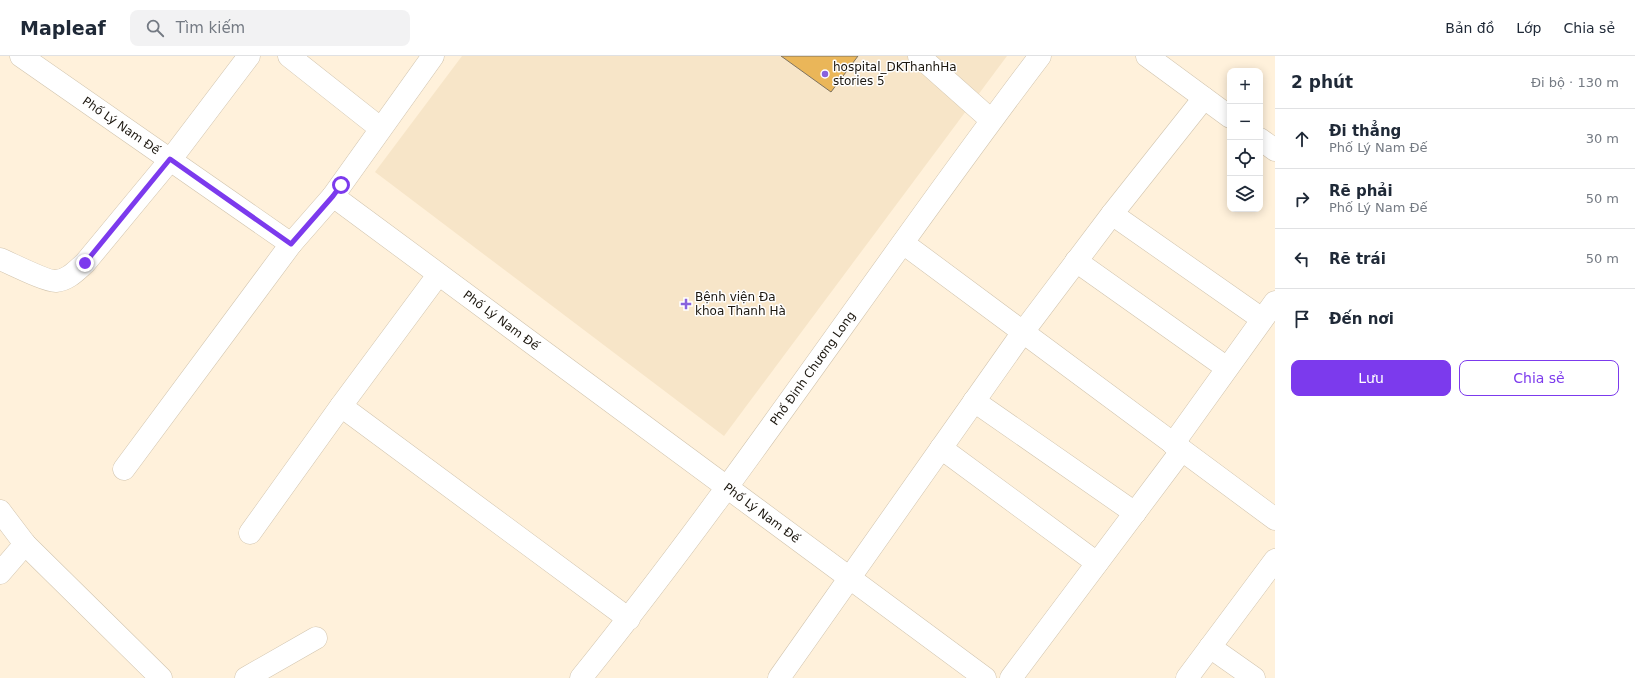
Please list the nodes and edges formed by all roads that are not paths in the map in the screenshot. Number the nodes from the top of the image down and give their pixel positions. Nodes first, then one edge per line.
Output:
1 (21, 56) edge
2 (249, 56) edge
3 (289, 56) edge
4 (433, 56) edge
5 (919, 56) edge
6 (1040, 56) edge
7 (1147, 56) edge
8 (1204, 98) junction
9 (1227, 115) edge
10 (991, 120) junction
11 (380, 128) junction
12 (1261, 140) edge
13 (1275, 150) edge
14 (170, 159) junction
15 (333, 196) junction
16 (1112, 214) junction
17 (903, 243) junction
18 (291, 244) junction
19 (0, 259) edge
20 (1076, 261) junction
21 (438, 275) junction
22 (1275, 302) edge
23 (1262, 319) junction
24 (1023, 332) junction
25 (1227, 368) junction
26 (974, 401) junction
27 (341, 406) junction
28 (1178, 447) junction
29 (941, 448) junction
30 (124, 469) dead end
31 (727, 488) junction
32 (0, 511) edge
33 (1135, 512) junction
34 (1275, 519) edge
35 (250, 534) dead end
36 (25, 544) junction
37 (1275, 560) edge
38 (1097, 563) junction
39 (0, 573) edge
40 (850, 578) junction
41 (629, 619) junction
42 (316, 638) dead end
43 (1210, 647) junction
44 (161, 678) edge
45 (246, 678) edge
46 (581, 678) edge
47 (779, 678) edge
48 (985, 678) edge
49 (1011, 678) edge
50 (1187, 678) edge
51 (1254, 678) edge

1 - 14 street, Phố Lý Nam Đế
2 - 14 street
3 - 11 street
4 - 11 street
5 - 10 street
6 - 10 street, Phố Đinh Chương Long
7 - 8 street
8 - 9 street
8 - 16 street
10 - 17 street, Phố Đinh Chương Long
11 - 15 street
12 - 13 street
14 - 18 street, Phố Lý Nam Đế
14 - 19 street
15 - 18 street
15 - 21 street, Phố Lý Nam Đế
16 - 20 street
16 - 23 street
17 - 24 street
17 - 31 street, Phố Đinh Chương Long
18 - 30 street
20 - 24 street
20 - 25 street
21 - 27 street
21 - 31 street, Phố Lý Nam Đế
22 - 23 street
23 - 25 street
24 - 26 street
24 - 28 street
25 - 28 street
26 - 29 street
26 - 33 street
27 - 35 street
27 - 41 street
28 - 33 street
28 - 34 street
29 - 38 street
29 - 40 street
31 - 40 street, Phố Lý Nam Đế
31 - 41 street, Phố Đinh Chương Long
32 - 36 street
33 - 38 street
36 - 39 street
36 - 44 street
37 - 43 street
38 - 49 street
40 - 47 street
40 - 48 street, Phố Lý Nam Đế
41 - 46 street, Phố Đinh Chương Long
42 - 45 street
43 - 50 street
43 - 51 street

